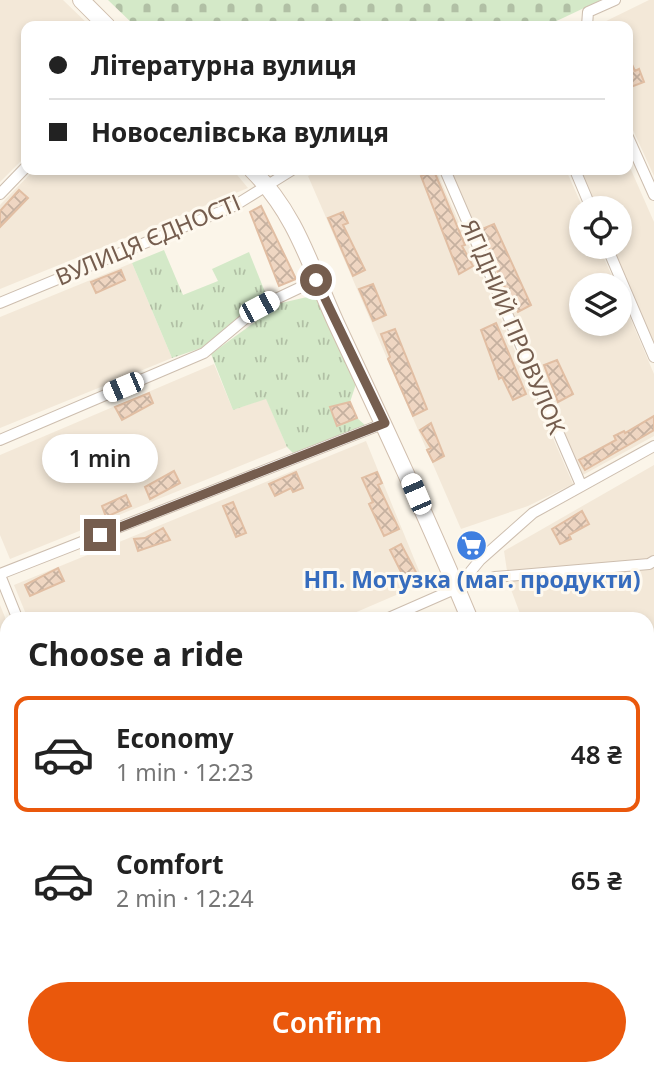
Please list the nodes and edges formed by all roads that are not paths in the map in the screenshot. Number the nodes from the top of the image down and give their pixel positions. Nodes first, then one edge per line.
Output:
1 (81, 0) edge
2 (615, 0) edge
3 (102, 21) edge
4 (587, 21) edge
5 (633, 148) edge
6 (21, 172) edge
7 (257, 175) edge
8 (284, 175) edge
9 (447, 175) edge
10 (577, 175) edge
11 (268, 186) junction
12 (0, 194) edge
13 (654, 195) edge
14 (586, 196) edge
15 (612, 259) edge
16 (316, 280) junction
17 (0, 303) edge
18 (654, 357) edge
19 (385, 423) junction
20 (0, 440) edge
21 (654, 446) edge
22 (581, 485) junction
23 (654, 561) edge
24 (0, 575) edge
25 (457, 589) junction
26 (15, 612) edge
27 (403, 612) edge
28 (467, 612) edge

1 - 3 street
2 - 4 street
5 - 13 street
6 - 12 street
7 - 11 street
8 - 11 street, ВУЛИЦЯ ЄДНОСТІ
9 - 22 street, ЯГІДНИЙ ПРОВУЛОК
10 - 14 street
11 - 16 street
11 - 17 street, ВУЛИЦЯ ЄДНОСТІ
15 - 18 street
16 - 19 street
16 - 20 street
19 - 24 street
19 - 25 street
21 - 22 street
22 - 25 street
23 - 25 street
24 - 26 street
25 - 27 street
25 - 28 street

